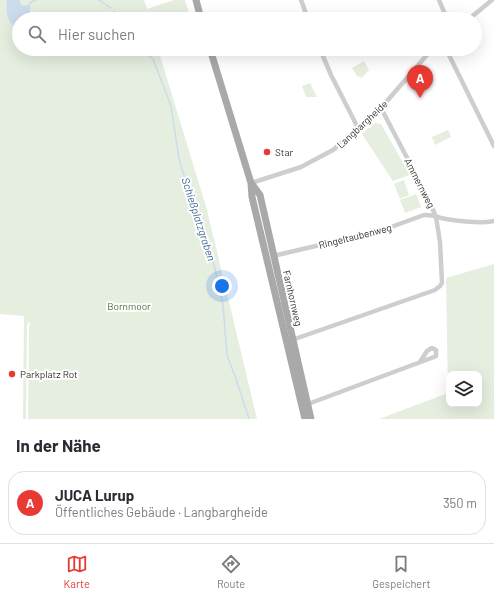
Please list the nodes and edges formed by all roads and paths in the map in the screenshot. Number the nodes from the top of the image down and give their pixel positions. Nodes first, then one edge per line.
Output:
1 (196, 0) edge
2 (301, 0) edge
3 (439, 0) edge
4 (492, 0) edge
5 (199, 12) edge
6 (305, 12) edge
7 (444, 12) edge
8 (477, 12) edge
9 (212, 56) edge
10 (323, 56) edge
11 (426, 56) edge
12 (449, 56) edge
13 (381, 108) junction
14 (358, 128) junction
15 (494, 146) edge
16 (251, 183) junction
17 (436, 217) junction
18 (494, 220) edge
19 (273, 256) junction
20 (292, 340) junction
21 (420, 362) dead end
22 (308, 404) junction
23 (305, 419) edge
24 (311, 419) edge

1 - 5 main road
2 - 6 street
3 - 7 street
4 - 8 street
9 - 16 main road, Farnhornweg
10 - 14 street
11 - 13 street, Langbargheide
12 - 15 street
13 - 14 street, Langbargheide
13 - 17 street, Ammernweg
14 - 16 street, Langbargheide
16 - 19 main road, Farnhornweg
16 - 23 main road, Farnhornweg
17 - 18 street, Ringeltaubenweg
17 - 19 street, Ringeltaubenweg
17 - 20 street, Ammernweg
19 - 20 main road, Farnhornweg
20 - 22 main road, Farnhornweg
21 - 22 street
22 - 24 main road, Farnhornweg

